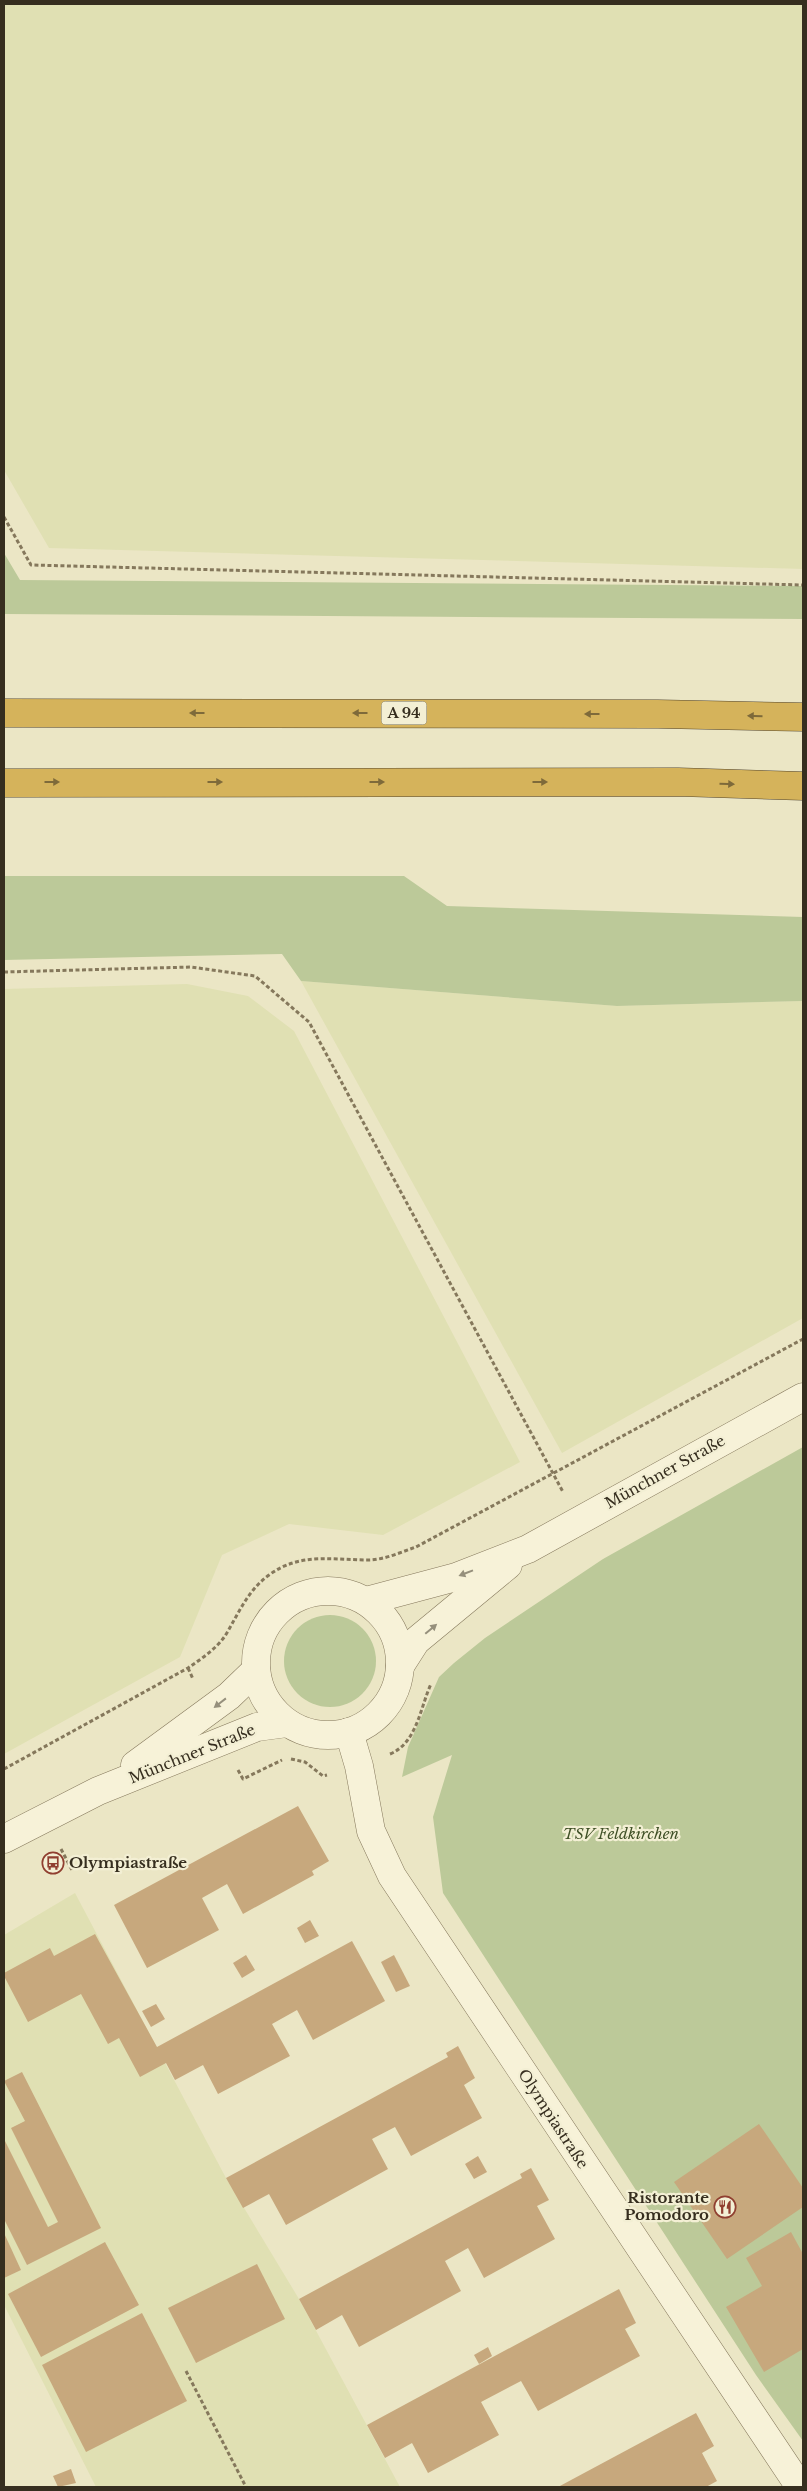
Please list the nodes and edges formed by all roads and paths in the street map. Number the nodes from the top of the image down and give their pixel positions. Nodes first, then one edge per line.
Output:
1 (4, 517) edge
2 (803, 585) edge
3 (4, 713) edge
4 (803, 717) edge
5 (4, 783) edge
6 (803, 786) edge
7 (4, 972) edge
8 (803, 1338) edge
9 (803, 1397) edge
10 (545, 1461) dead end
11 (528, 1549) junction
12 (366, 1601) junction
13 (400, 1666) junction
14 (256, 1670) junction
15 (287, 1723) junction
16 (349, 1732) junction
17 (4, 1769) edge
18 (98, 1791) junction
19 (4, 1839) edge
20 (60, 1848) dead end
21 (73, 1872) dead end
22 (186, 2371) dead end
23 (246, 2487) edge
24 (800, 2487) edge

1 - 2 path
4 -> 3 highway, A 94
5 -> 6 highway
7 - 10 path
8 - 17 path
9 - 11 street, Münchner Straße
11 -> 12 street, Münchner Straße
13 -> 11 street, Münchner Straße
12 - 13 street, Münchner Straße
12 - 14 street, Münchner Straße
13 - 16 street, Münchner Straße
14 - 15 street, Münchner Straße
14 -> 18 street, Münchner Straße
15 - 16 street, Münchner Straße
15 - 18 street, Münchner Straße
16 - 24 street, Olympiastraße
18 - 19 street, Münchner Straße
20 - 21 path
22 - 23 path

